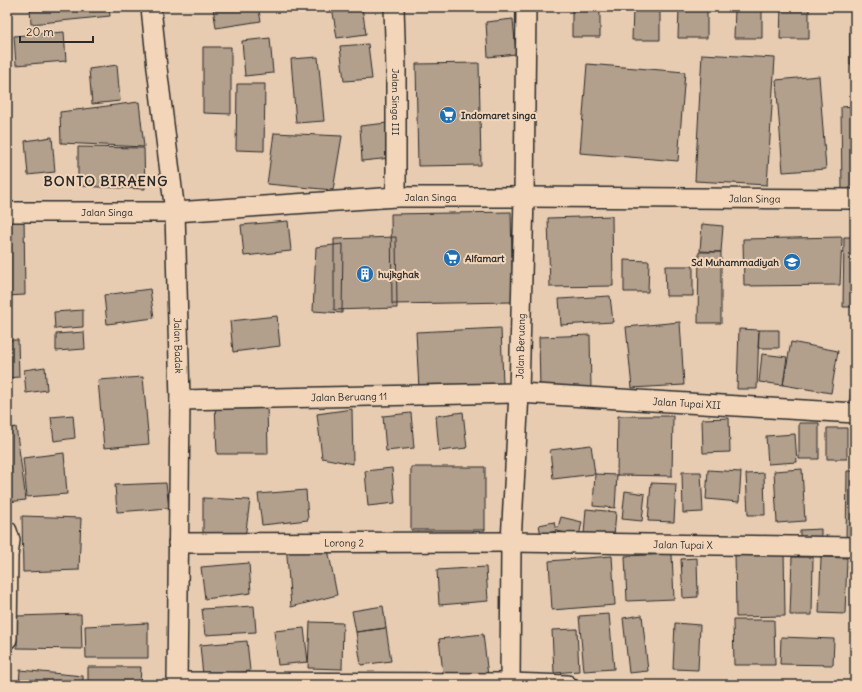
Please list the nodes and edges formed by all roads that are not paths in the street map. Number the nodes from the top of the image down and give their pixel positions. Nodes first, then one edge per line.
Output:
1 (151, 7) edge
2 (394, 7) edge
3 (526, 7) edge
4 (524, 197) junction
5 (396, 198) junction
6 (855, 199) edge
7 (7, 212) edge
8 (175, 212) junction
9 (519, 393) junction
10 (180, 400) junction
11 (855, 413) edge
12 (7, 531) edge
13 (511, 542) junction
14 (178, 543) junction
15 (855, 547) edge
16 (7, 639) edge
17 (177, 684) edge
18 (510, 684) edge
19 (567, 685) edge

1 - 8 street, Jalan Badak
2 - 5 street, Jalan Singa III
3 - 4 street, Jalan Beruang
4 - 5 street, Jalan Singa
4 - 6 street, Jalan Singa
4 - 9 street, Jalan Beruang
5 - 8 street, Jalan Singa
7 - 8 street, Jalan Singa
8 - 10 street, Jalan Badak
9 - 10 street, Jalan Beruang 11
9 - 11 street, Jalan Tupai XII
9 - 13 street, Jalan Beruang
10 - 14 street, Jalan Badak
12 - 16 street
13 - 14 street, Lorong 2
13 - 15 street, Jalan Tupai X
13 - 18 street, Jalan Beruang
14 - 17 street, Jalan Badak
17 - 18 street
18 - 19 street

